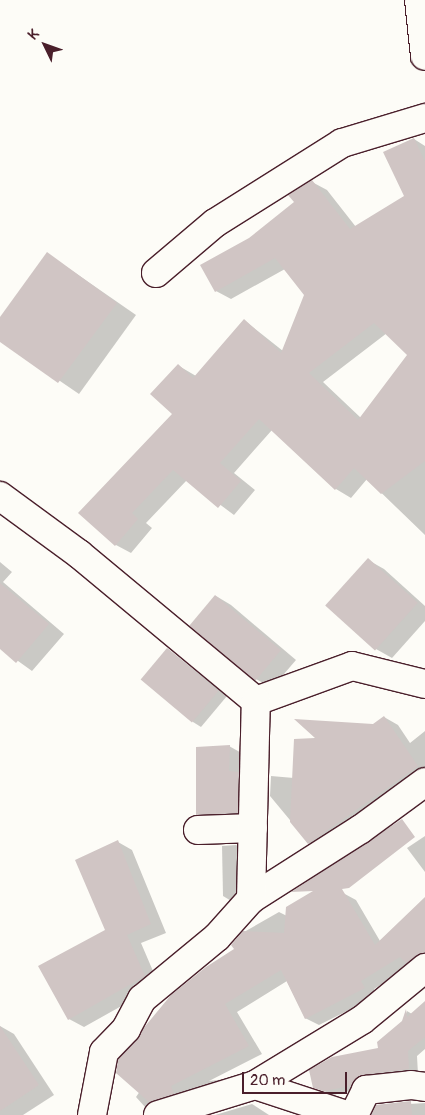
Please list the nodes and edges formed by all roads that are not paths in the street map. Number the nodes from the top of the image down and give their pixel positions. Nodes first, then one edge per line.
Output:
1 (419, 0) edge
2 (425, 56) edge
3 (425, 118) edge
4 (156, 273) dead end
5 (0, 496) edge
6 (425, 684) edge
7 (256, 701) junction
8 (425, 782) edge
9 (253, 828) junction
10 (198, 830) dead end
11 (251, 899) junction
12 (425, 968) edge
13 (255, 1085) junction
14 (425, 1087) edge
15 (92, 1115) edge
16 (158, 1115) edge
17 (346, 1115) edge
18 (354, 1115) edge

1 - 2 street
3 - 4 street
5 - 7 street
6 - 7 street
7 - 9 street
8 - 11 street
9 - 10 street
9 - 11 street
11 - 15 street
12 - 13 street
13 - 16 street
13 - 17 street
14 - 18 street

